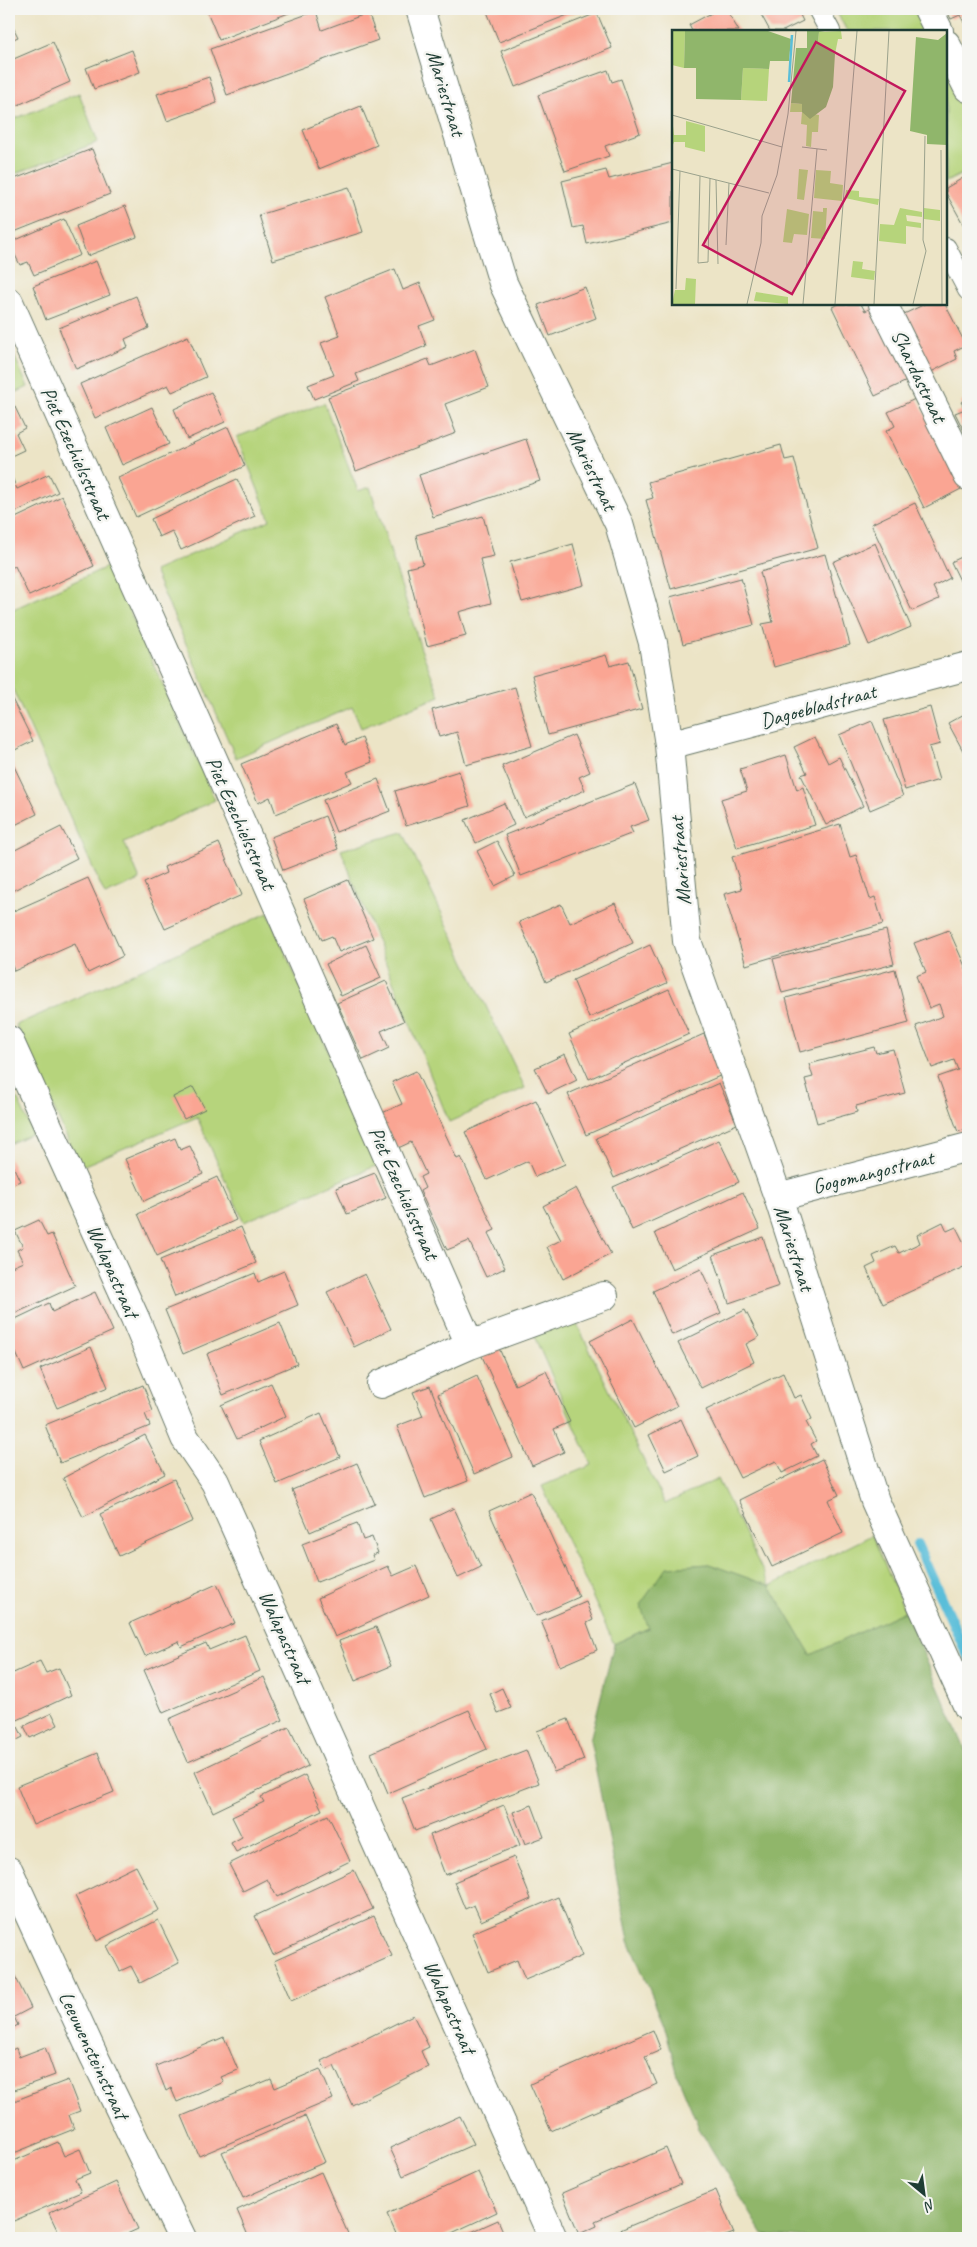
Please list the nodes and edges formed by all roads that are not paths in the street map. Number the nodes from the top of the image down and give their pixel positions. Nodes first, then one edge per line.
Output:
1 (420, 9) edge
2 (818, 9) edge
3 (928, 9) edge
4 (829, 30) edge
5 (938, 30) edge
6 (947, 46) edge
7 (968, 88) edge
8 (947, 250) edge
9 (968, 290) edge
10 (9, 302) edge
11 (883, 305) edge
12 (968, 476) edge
13 (968, 666) edge
14 (669, 745) junction
15 (9, 1040) edge
16 (968, 1148) edge
17 (778, 1197) junction
18 (604, 1296) dead end
19 (470, 1344) junction
20 (381, 1384) dead end
21 (968, 1707) edge
22 (9, 1871) edge
23 (182, 2238) edge
24 (553, 2238) edge

1 - 14 street, Mariestraat
2 - 4 lane
3 - 5 street
6 - 7 street
8 - 9 lane
10 - 19 street, Piet Ezechielsstraat
11 - 12 street, Shardastraat
13 - 14 street, Dagoebladstraat
14 - 17 street, Mariestraat
15 - 24 street, Walapastraat
16 - 17 street, Gogomangostraat
17 - 21 street, Mariestraat
18 - 19 street
19 - 20 street
22 - 23 street, Leeuwensteinstraat

